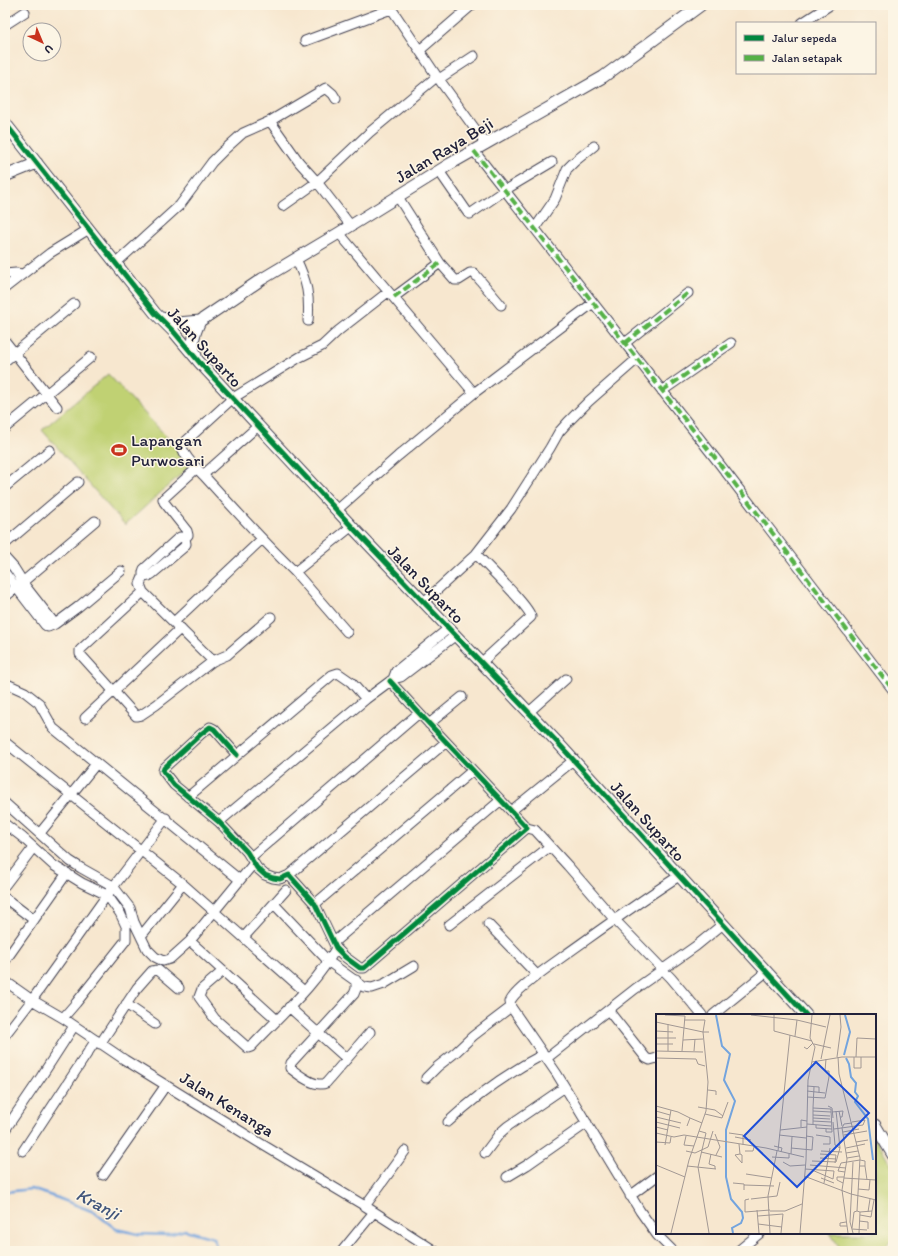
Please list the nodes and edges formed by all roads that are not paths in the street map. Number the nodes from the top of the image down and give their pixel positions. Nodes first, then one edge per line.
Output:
1 (472, 5) edge
2 (702, 5) edge
3 (830, 5) edge
4 (390, 7) edge
5 (25, 12) dead end
6 (804, 22) edge
7 (5, 25) edge
8 (305, 41) dead end
9 (420, 50) junction
10 (474, 56) dead end
11 (438, 78) junction
12 (336, 99) dead end
13 (270, 121) junction
14 (5, 123) edge
15 (486, 144) junction
16 (594, 146) dead end
17 (474, 151) junction
18 (552, 162) dead end
19 (37, 163) junction
20 (439, 171) junction
21 (5, 176) edge
22 (317, 182) junction
23 (505, 190) junction
24 (398, 197) junction
25 (284, 206) dead end
26 (351, 226) junction
27 (535, 228) junction
28 (88, 229) junction
29 (339, 233) junction
30 (296, 259) junction
31 (440, 262) junction
32 (116, 263) junction
33 (5, 274) edge
34 (22, 274) junction
35 (5, 288) edge
36 (688, 293) dead end
37 (391, 294) junction
38 (593, 303) junction
39 (74, 304) dead end
40 (501, 305) dead end
41 (155, 313) junction
42 (200, 321) junction
43 (308, 321) dead end
44 (5, 341) edge
45 (625, 342) junction
46 (731, 343) dead end
47 (14, 353) junction
48 (91, 357) dead end
49 (637, 359) junction
50 (5, 361) edge
51 (200, 363) junction
52 (662, 391) junction
53 (47, 393) junction
54 (474, 393) junction
55 (233, 398) junction
56 (57, 407) dead end
57 (258, 426) junction
58 (5, 428) edge
59 (50, 450) dead end
60 (200, 472) junction
61 (78, 482) dead end
62 (5, 487) edge
63 (337, 510) junction
64 (94, 521) dead end
65 (352, 526) junction
66 (262, 539) junction
67 (5, 544) edge
68 (476, 554) junction
69 (5, 558) edge
70 (121, 571) dead end
71 (294, 572) junction
72 (5, 573) edge
73 (20, 585) junction
74 (143, 592) junction
75 (5, 597) edge
76 (424, 602) junction
77 (271, 617) dead end
78 (177, 625) junction
79 (347, 632) dead end
80 (452, 632) junction
81 (213, 661) junction
82 (482, 662) junction
83 (566, 679) dead end
84 (392, 680) junction
85 (5, 683) edge
86 (893, 690) edge
87 (113, 691) junction
88 (462, 697) dead end
89 (366, 700) junction
90 (529, 712) junction
91 (419, 713) junction
92 (85, 718) dead end
93 (429, 724) junction
94 (5, 742) edge
95 (446, 742) junction
96 (237, 755) junction
97 (574, 760) junction
98 (96, 764) junction
99 (472, 771) junction
100 (72, 794) junction
101 (188, 797) junction
102 (501, 800) junction
103 (5, 803) edge
104 (511, 811) junction
105 (166, 818) junction
106 (219, 822) junction
107 (5, 824) edge
108 (527, 828) junction
109 (40, 833) junction
110 (550, 846) junction
111 (33, 848) junction
112 (141, 850) junction
113 (252, 860) junction
114 (67, 873) junction
115 (288, 875) junction
116 (679, 876) junction
117 (240, 880) junction
118 (183, 884) junction
119 (5, 885) edge
120 (113, 886) junction
121 (286, 890) dead end
122 (106, 895) junction
123 (5, 898) edge
124 (274, 904) junction
125 (315, 904) junction
126 (214, 911) junction
127 (614, 919) junction
128 (34, 920) junction
129 (488, 924) dead end
130 (723, 924) junction
131 (449, 925) dead end
132 (141, 936) junction
133 (244, 937) junction
134 (190, 941) junction
135 (335, 945) junction
136 (5, 961) edge
137 (329, 962) junction
138 (414, 966) dead end
139 (663, 970) junction
140 (223, 971) junction
141 (766, 972) junction
142 (537, 975) junction
143 (356, 980) junction
144 (5, 981) edge
145 (179, 988) dead end
146 (304, 991) junction
147 (32, 1000) junction
148 (126, 1004) junction
149 (289, 1007) junction
150 (511, 1007) junction
151 (608, 1010) junction
152 (701, 1014) edge
153 (714, 1014) edge
154 (805, 1014) edge
155 (63, 1018) junction
156 (277, 1020) junction
157 (155, 1024) dead end
158 (74, 1026) junction
159 (370, 1032) dead end
160 (318, 1034) junction
161 (5, 1035) edge
162 (98, 1042) junction
163 (546, 1056) junction
164 (656, 1058) edge
165 (347, 1059) junction
166 (426, 1078) dead end
167 (166, 1085) junction
168 (565, 1087) junction
169 (448, 1122) dead end
170 (587, 1123) junction
171 (876, 1127) edge
172 (5, 1130) edge
173 (23, 1151) dead end
174 (405, 1151) dead end
175 (485, 1153) dead end
176 (893, 1155) edge
177 (103, 1176) dead end
178 (507, 1177) dead end
179 (656, 1177) edge
180 (630, 1196) junction
181 (365, 1206) junction
182 (374, 1212) junction
183 (656, 1234) edge
184 (656, 1234) edge
185 (759, 1234) edge
186 (342, 1251) edge
187 (435, 1251) edge
188 (673, 1251) edge
189 (738, 1251) edge

1 - 9 street
2 - 15 street, Jalan Raya Beji
3 - 6 street
4 - 8 street
4 - 9 street
5 - 7 street
9 - 11 street
10 - 11 street
11 - 15 street
11 - 22 street
12 - 13 street
13 - 22 street
13 - 32 street
14 - 19 street, Jalan Suparto
15 - 17 street, Jalan Raya Beji
16 - 27 street
17 - 20 street, Jalan Raya Beji
17 - 23 street
18 - 23 street
19 - 21 street
19 - 28 street, Jalan Suparto
20 - 23 street
20 - 24 street, Jalan Raya Beji
22 - 25 street
22 - 26 street
23 - 27 street
24 - 26 street, Jalan Raya Beji
24 - 31 street
26 - 29 street, Jalan Raya Beji
27 - 38 street
28 - 32 street, Jalan Suparto
28 - 34 street
29 - 30 street, Jalan Raya Beji
29 - 37 street
30 - 42 street, Jalan Raya Beji
30 - 43 street
31 - 37 street
31 - 40 street
32 - 41 street, Jalan Suparto
33 - 34 street
34 - 35 street
36 - 45 street
37 - 54 street
37 - 55 street
38 - 45 street
38 - 54 street
39 - 47 street
41 - 42 street
41 - 51 street, Jalan Suparto
42 - 51 street
44 - 47 street
45 - 49 street
46 - 52 street
47 - 50 street
47 - 53 street
48 - 53 street
49 - 52 street
49 - 68 street
51 - 55 street, Jalan Suparto
52 - 86 street
53 - 56 street
53 - 58 street
54 - 63 street
55 - 57 street, Jalan Suparto
55 - 60 street
57 - 60 street
57 - 63 street, Jalan Suparto
59 - 62 street
60 - 66 street
60 - 74 street
61 - 67 street
63 - 65 street, Jalan Suparto
64 - 73 street
65 - 71 street
65 - 76 street, Jalan Suparto
66 - 71 street
66 - 78 street
68 - 76 street
68 - 82 street
69 - 73 street
70 - 73 street
71 - 79 street
72 - 73 street
73 - 75 street
74 - 78 street
74 - 87 street
76 - 80 street, Jalan Suparto
77 - 81 street
78 - 81 street
78 - 87 street
80 - 82 street, Jalan Suparto
80 - 84 street
81 - 87 street
82 - 90 street, Jalan Suparto
83 - 90 street
84 - 89 street
84 - 91 street
85 - 98 street
87 - 92 street
88 - 93 street
89 - 96 street
89 - 106 street
90 - 97 street, Jalan Suparto
91 - 93 street
91 - 113 street
93 - 95 street
94 - 100 street
95 - 99 street
95 - 115 street
96 - 101 street
96 - 101 street
97 - 104 street
97 - 116 street, Jalan Suparto
98 - 100 street
98 - 105 street
99 - 102 street
99 - 125 street
100 - 109 street
100 - 112 street
101 - 106 street
102 - 104 street
102 - 135 street
103 - 109 street
104 - 108 street
105 - 112 street
105 - 117 street
106 - 113 street
107 - 111 street
108 - 110 street
108 - 135 street
109 - 120 street
110 - 127 street
110 - 131 street
111 - 114 street
111 - 119 street
112 - 118 street
112 - 120 street
113 - 115 street
113 - 117 street
114 - 122 street
114 - 128 street
115 - 125 street
116 - 127 street
116 - 130 street, Jalan Suparto
117 - 126 street
118 - 126 street
118 - 132 street
120 - 122 street
120 - 132 street
121 - 124 street
122 - 147 street
122 - 155 street
123 - 128 street
124 - 133 street
124 - 137 street
125 - 135 street
126 - 133 street
126 - 134 street
127 - 139 street
127 - 142 street
128 - 136 street
129 - 142 street
130 - 139 street
130 - 141 street, Jalan Suparto
132 - 134 street
133 - 146 street
134 - 140 street
135 - 137 street
137 - 143 street
137 - 146 street
138 - 143 street
139 - 151 street
139 - 152 street
140 - 156 street
140 - 156 street
141 - 153 street
141 - 154 street, Jalan Suparto
142 - 150 street
143 - 160 street
144 - 147 street, Jalan Kenanga
145 - 148 street
146 - 149 street
147 - 155 street, Jalan Kenanga
147 - 161 street
148 - 157 street
148 - 162 street
149 - 156 street
149 - 160 street
150 - 163 street
150 - 166 street
151 - 163 street
151 - 164 street
155 - 158 street, Jalan Kenanga
158 - 162 street, Jalan Kenanga
158 - 172 street
159 - 165 street
160 - 165 street
160 - 165 street
162 - 167 street, Jalan Kenanga
162 - 173 street
163 - 168 street
163 - 169 street
167 - 177 street
167 - 181 street, Jalan Kenanga
168 - 170 street
168 - 175 street
170 - 178 street
170 - 180 street
171 - 176 street
174 - 181 street
179 - 180 street
180 - 184 street
181 - 182 street, Jalan Kenanga
182 - 186 street
182 - 187 street, Jalan Kenanga
183 - 188 street
185 - 189 street

